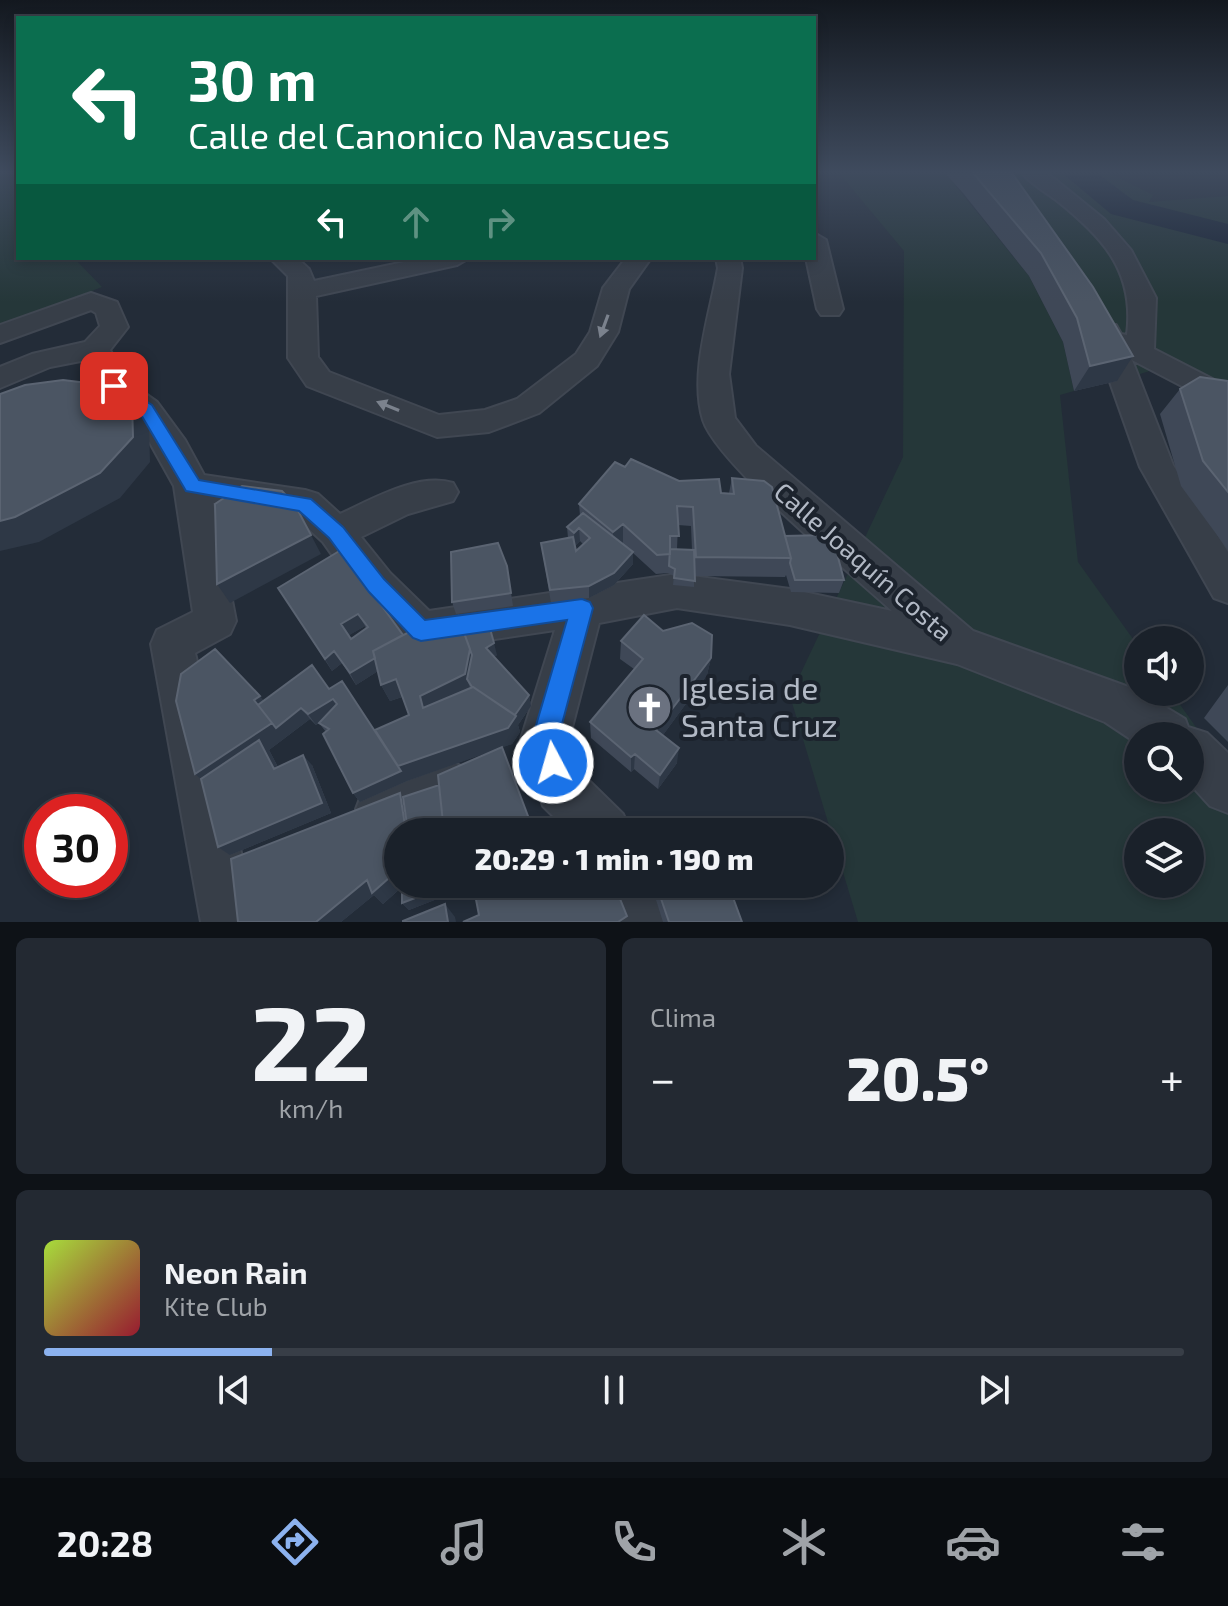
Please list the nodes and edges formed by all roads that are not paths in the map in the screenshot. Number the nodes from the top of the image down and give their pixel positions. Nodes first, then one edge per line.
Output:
1 (1087, 216) edge
2 (816, 249) edge
3 (284, 260) edge
4 (448, 260) edge
5 (637, 260) edge
6 (726, 261) edge
7 (303, 291) junction
8 (830, 309) dead end
9 (0, 335) edge
10 (95, 349) junction
11 (1140, 353) junction
12 (0, 378) edge
13 (1228, 400) edge
14 (192, 486) junction
15 (440, 492) dead end
16 (336, 532) junction
17 (1228, 586) edge
18 (582, 608) junction
19 (958, 645) junction
20 (1146, 722) edge
21 (1204, 764) edge
22 (449, 778) edge
23 (1228, 788) edge
24 (591, 818) edge
25 (350, 819) edge
26 (628, 898) edge
27 (229, 922) edge
28 (637, 922) edge

1 - 11 street
2 - 8 street
3 - 7 street
4 - 7 street
5 -> 7 street
6 - 19 street, Calle Joaquín Costa
9 - 10 street
10 - 12 street
10 - 14 street
11 - 13 street
11 - 17 street
14 - 16 street
14 - 27 street
15 - 16 street
16 - 18 street
18 - 19 street
18 - 24 street
19 - 20 street, Calle Joaquín Costa
21 - 23 street
22 - 25 street
26 - 28 street

